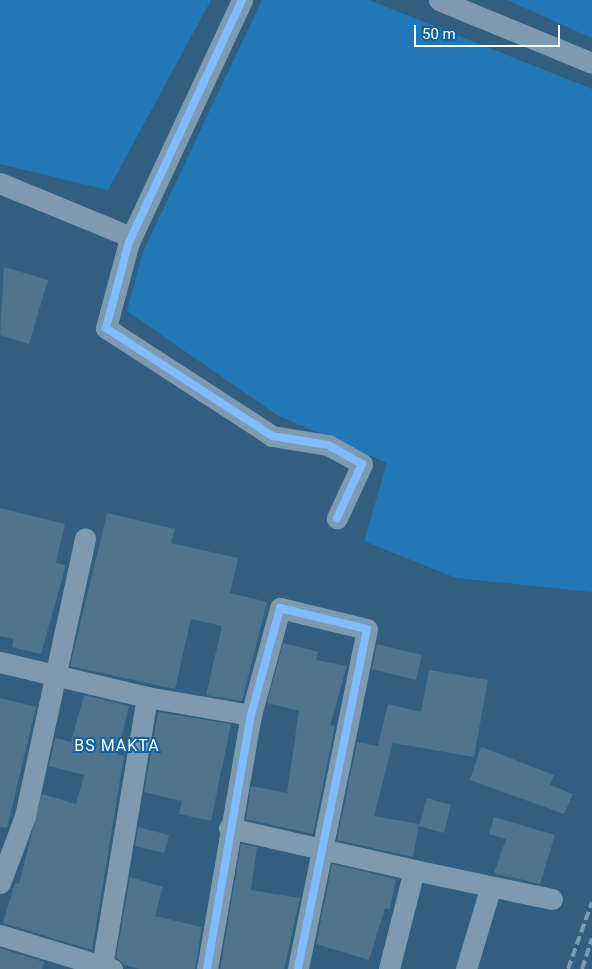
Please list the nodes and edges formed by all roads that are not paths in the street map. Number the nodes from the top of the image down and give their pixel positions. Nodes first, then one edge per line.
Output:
1 (242, 0) edge
2 (439, 0) edge
3 (592, 64) edge
4 (0, 183) edge
5 (131, 237) junction
6 (337, 518) dead end
7 (84, 538) dead end
8 (0, 662) edge
9 (52, 675) junction
10 (147, 697) junction
11 (251, 715) junction
12 (229, 828) junction
13 (320, 849) junction
14 (414, 870) junction
15 (0, 883) edge
16 (490, 888) junction
17 (552, 898) dead end
18 (0, 935) edge
19 (107, 967) edge
20 (207, 969) edge
21 (298, 969) edge
22 (389, 969) edge
23 (466, 969) edge

1 - 5 street
2 - 3 street
4 - 5 street
5 - 6 street
7 - 9 street
8 - 9 street
9 - 10 street
9 - 15 street
10 - 11 street
10 - 19 street
11 - 12 street
11 - 13 street
12 - 13 street
12 - 20 street
13 - 14 street
13 - 21 street
14 - 16 street
14 - 22 street
16 - 17 street
16 - 23 street
18 - 19 street

